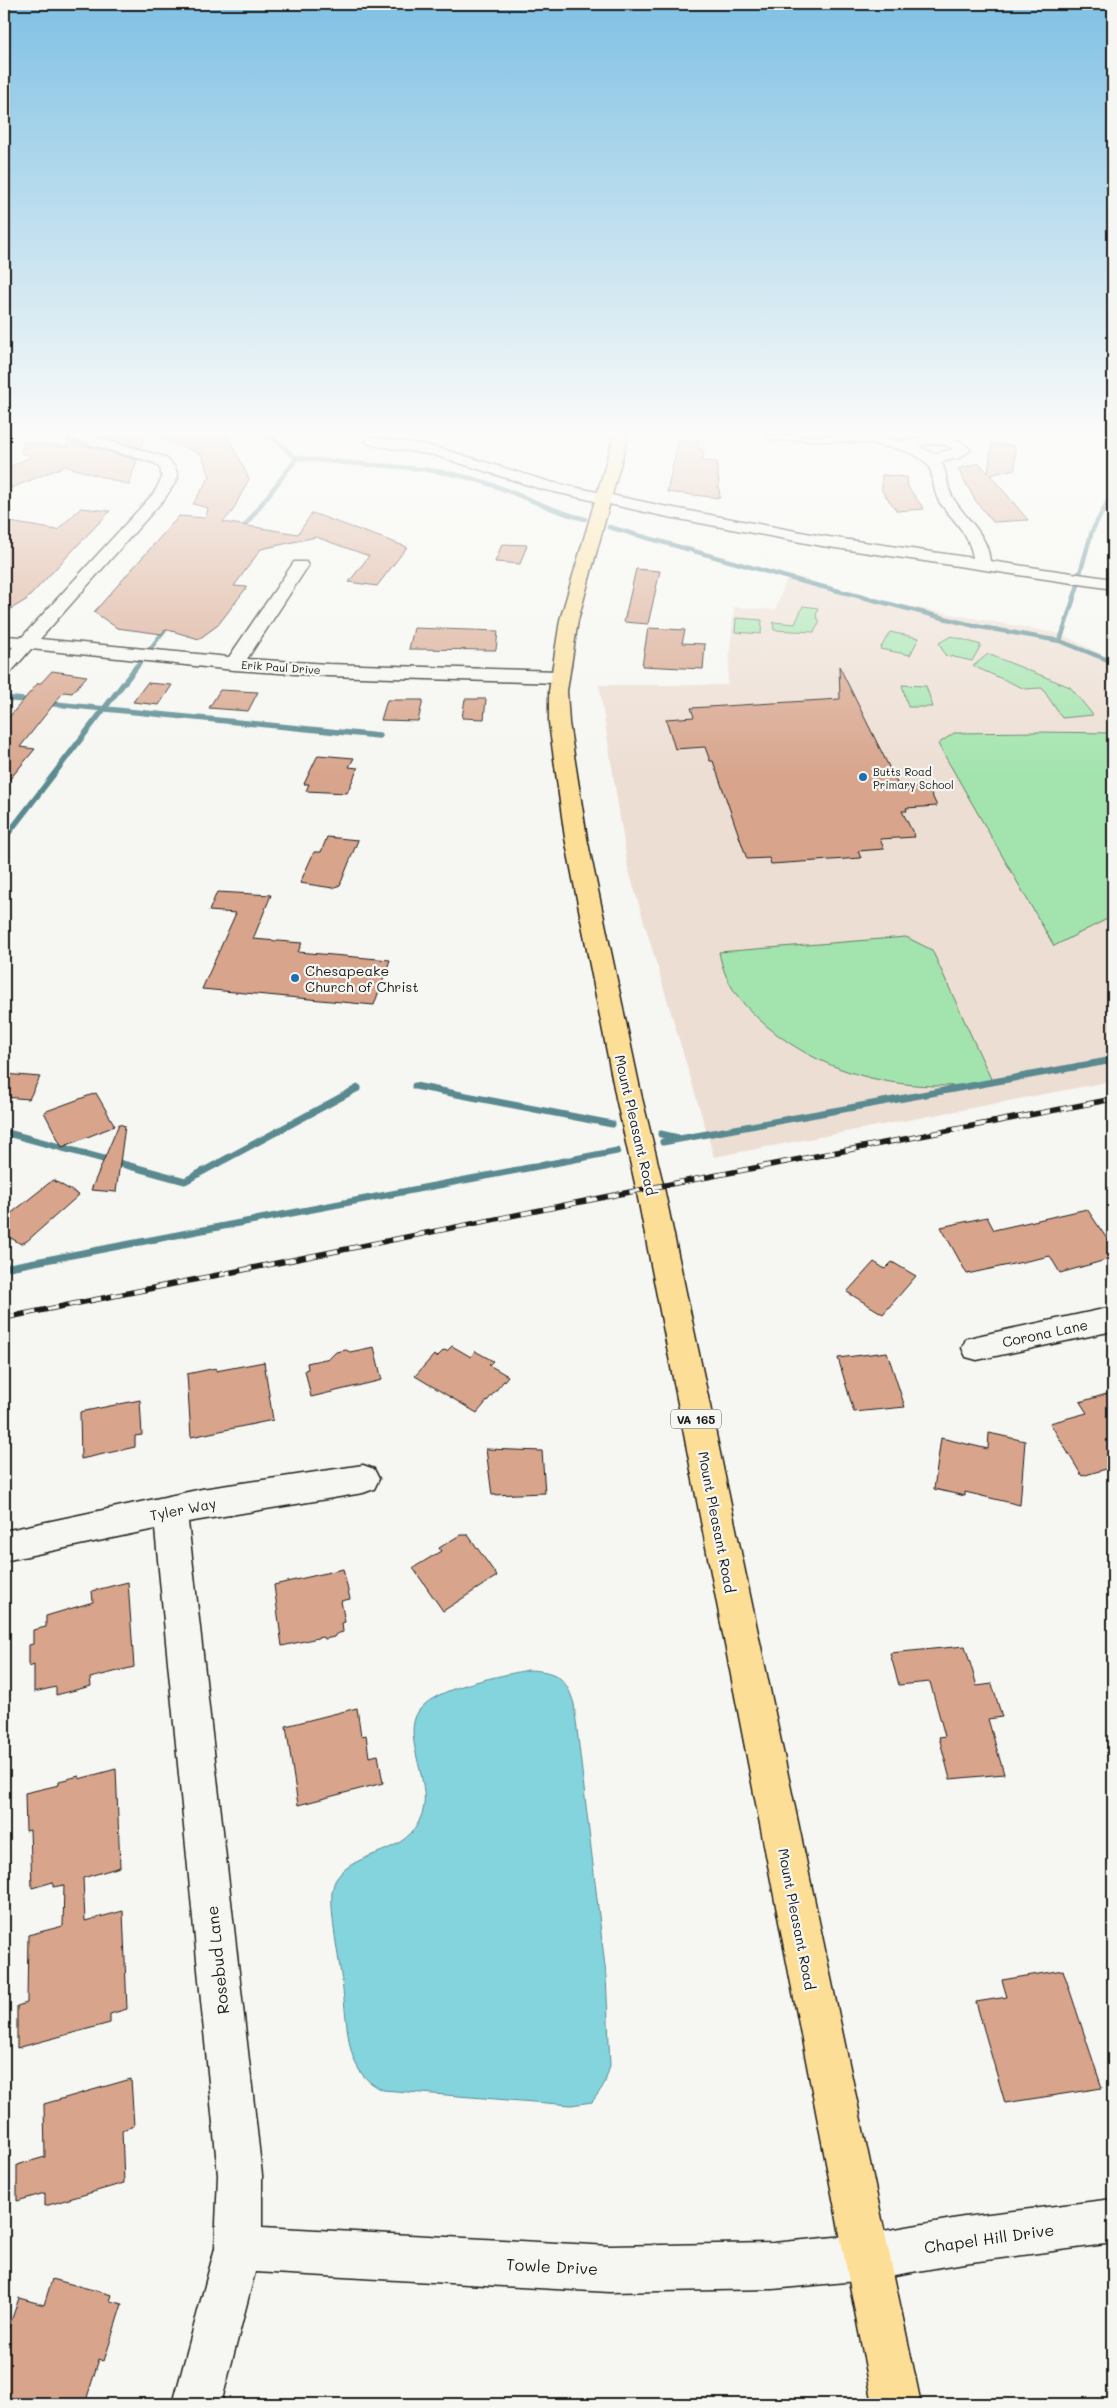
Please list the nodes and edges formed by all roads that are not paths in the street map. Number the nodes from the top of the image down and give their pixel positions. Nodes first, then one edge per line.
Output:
1 (112, 548) edge
2 (589, 548) edge
3 (871, 548) edge
4 (980, 548) edge
5 (982, 565) junction
6 (300, 566) dead end
7 (1113, 584) edge
8 (4, 641) edge
9 (26, 643) junction
10 (234, 664) junction
11 (4, 668) edge
12 (558, 677) junction
13 (1113, 1318) edge
14 (977, 1348) dead end
15 (363, 1480) dead end
16 (170, 1511) junction
17 (4, 1546) edge
18 (1113, 2221) edge
19 (238, 2248) junction
20 (866, 2257) junction
21 (198, 2404) edge
22 (897, 2404) edge

1 - 9 street
2 - 12 highway, Mount Pleasant Road / VA 165
3 - 5 street
4 - 5 street
5 - 7 street
6 - 10 street
8 - 9 street, Erik Paul Drive
9 - 10 street, Erik Paul Drive
9 - 11 street
10 - 12 street, Erik Paul Drive
12 - 20 highway, Mount Pleasant Road / VA 165
13 - 14 street, Corona Lane
15 - 16 street, Tyler Way
16 - 17 street, Tyler Way
16 - 19 street, Rosebud Lane
18 - 20 street, Chapel Hill Drive
19 - 20 street, Towle Drive
19 - 21 street, Rosebud Lane
20 - 22 highway, Mount Pleasant Road / VA 165

